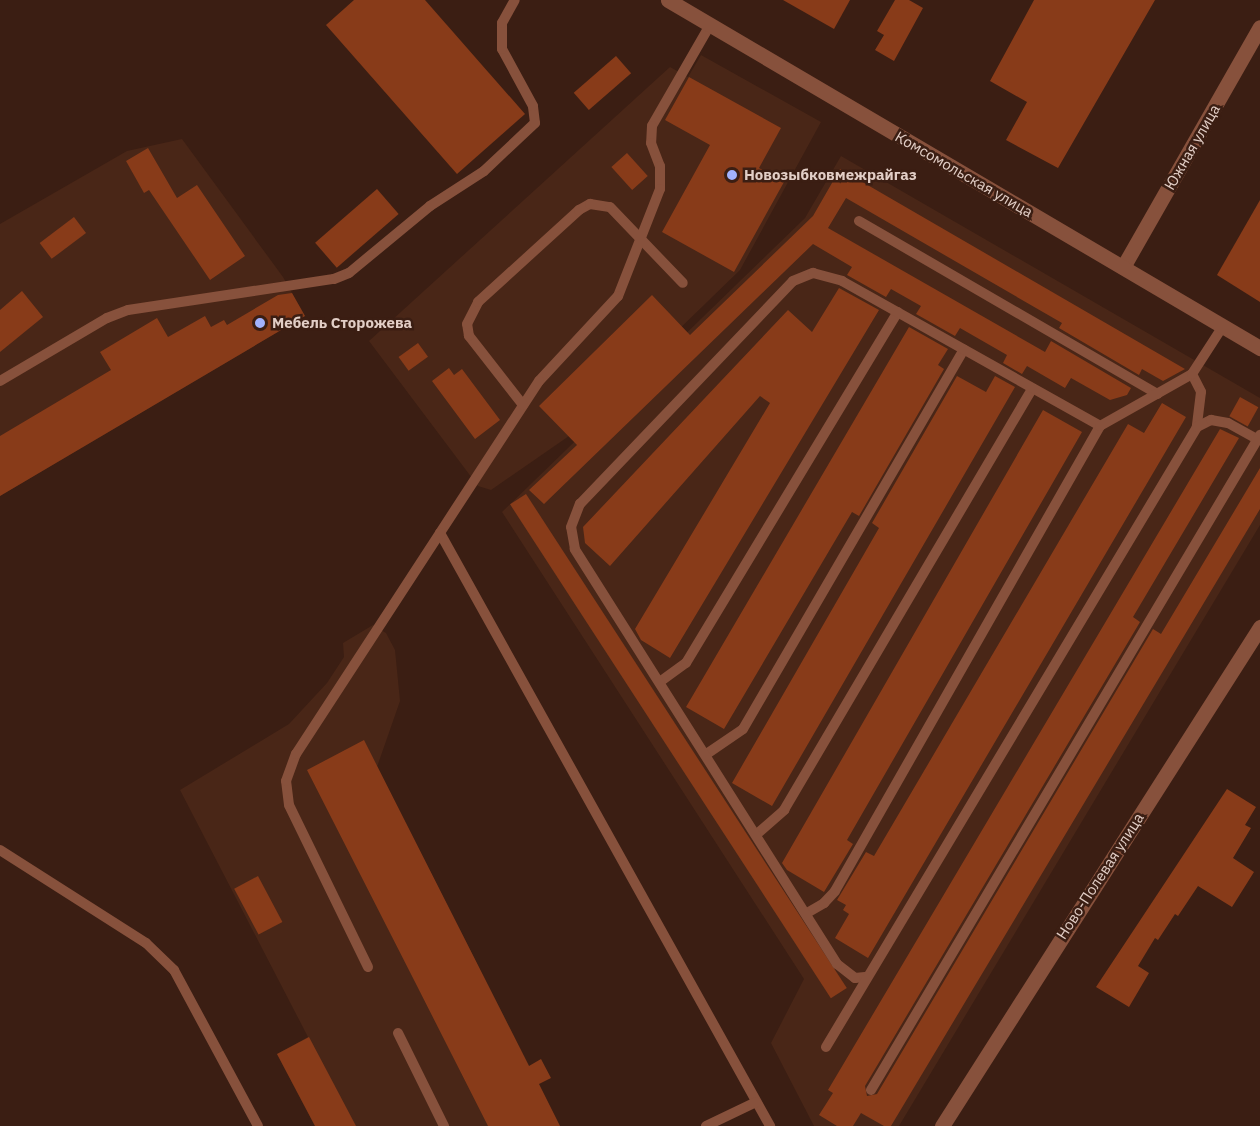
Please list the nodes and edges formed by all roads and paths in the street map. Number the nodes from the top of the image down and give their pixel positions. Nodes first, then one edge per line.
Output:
1 (515, 0) edge
2 (668, 0) edge
3 (710, 25) junction
4 (1260, 27) edge
5 (859, 221) dead end
6 (642, 238) junction
7 (1123, 267) junction
8 (683, 283) dead end
9 (898, 312) junction
10 (1223, 326) junction
11 (1260, 348) edge
12 (964, 350) junction
13 (1192, 374) junction
14 (0, 381) edge
15 (1032, 389) junction
16 (1157, 394) junction
17 (522, 405) junction
18 (1100, 426) junction
19 (1197, 427) junction
20 (1259, 437) edge
21 (440, 533) junction
22 (1260, 627) edge
23 (661, 681) junction
24 (708, 753) junction
25 (758, 833) junction
26 (0, 850) edge
27 (807, 913) junction
28 (368, 967) dead end
29 (865, 977) junction
30 (398, 1033) dead end
31 (826, 1047) dead end
32 (871, 1090) dead end
33 (756, 1102) junction
34 (258, 1126) edge
35 (444, 1126) edge
36 (706, 1126) edge
37 (770, 1126) edge
38 (942, 1126) edge

1 - 14 lane
2 - 3 street, Комсомольская улица
3 - 6 lane
3 - 7 street, Комсомольская улица
4 - 7 street, Южная улица
5 - 16 lane
6 - 8 lane
6 - 17 lane
6 - 17 lane
7 - 10 street, Комсомольская улица
9 - 12 lane
9 - 23 lane
9 - 23 lane
10 - 11 street, Комсомольская улица
10 - 13 lane
12 - 15 lane
12 - 24 lane
13 - 16 lane
13 - 19 lane
15 - 18 lane
15 - 25 lane
16 - 18 lane
17 - 21 lane
18 - 27 lane
19 - 20 lane
19 - 29 lane
20 - 32 lane
21 - 28 lane
21 - 33 lane
22 - 38 street, Ново-Полевая улица
23 - 24 lane
24 - 25 lane
25 - 27 lane
26 - 34 lane
27 - 29 lane
29 - 31 lane
30 - 35 lane
33 - 36 lane
33 - 37 lane

